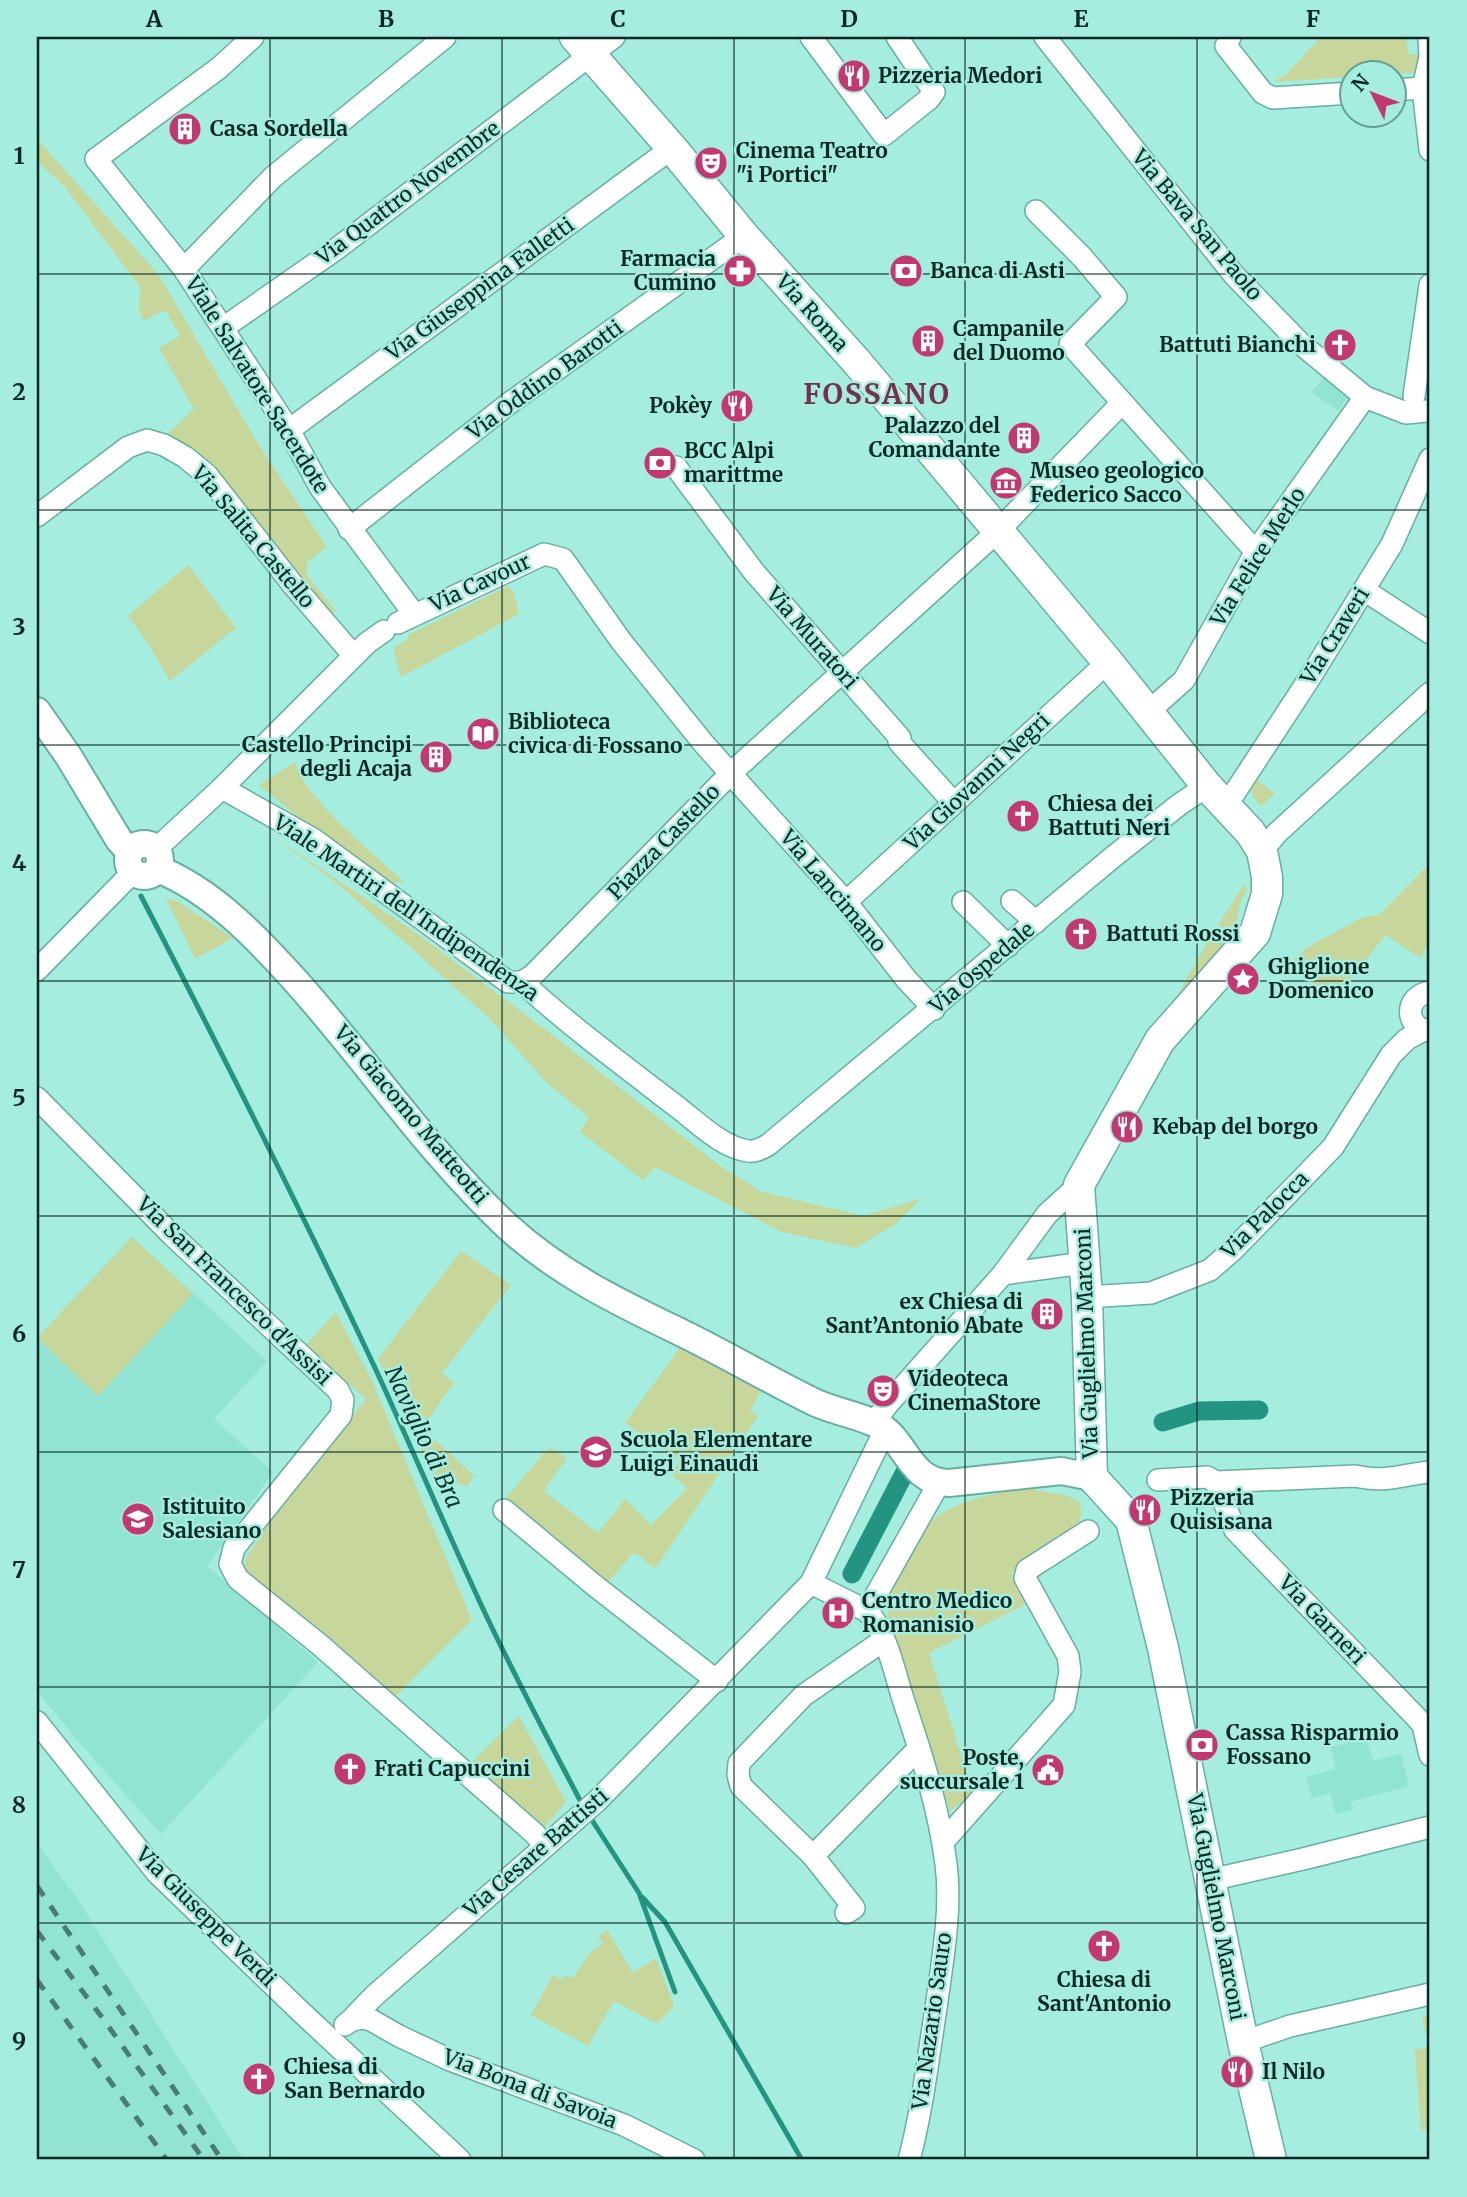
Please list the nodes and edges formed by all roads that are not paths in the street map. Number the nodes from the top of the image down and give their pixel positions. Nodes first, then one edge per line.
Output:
1 (253, 37) edge
2 (445, 37) edge
3 (614, 37) edge
4 (811, 37) edge
5 (897, 37) edge
6 (1045, 37) edge
7 (1230, 37) edge
8 (1429, 37) edge
9 (583, 46) edge
10 (1430, 58) edge
11 (1423, 88) junction
12 (1408, 89) edge
13 (1338, 94) edge
14 (672, 148) junction
15 (1430, 150) edge
16 (1036, 211) dead end
17 (744, 236) junction
18 (184, 269) junction
19 (1430, 285) edge
20 (223, 328) junction
21 (1365, 397) junction
22 (1122, 403) junction
23 (1424, 409) edge
24 (289, 430) junction
25 (1430, 460) edge
26 (676, 467) dead end
27 (37, 516) edge
28 (349, 529) junction
29 (998, 531) junction
30 (1256, 552) junction
31 (563, 559) joint
32 (1364, 590) junction
33 (399, 622) junction
34 (1430, 633) edge
35 (354, 656) junction
36 (1108, 662) junction
37 (841, 673) junction
38 (1430, 693) edge
39 (37, 711) edge
40 (1149, 712) junction
41 (731, 773) junction
42 (222, 788) junction
43 (1217, 796) junction
44 (953, 802) junction
45 (1262, 851) junction
46 (144, 861) junction
47 (1012, 901) dead end
48 (846, 902) junction
49 (963, 902) dead end
50 (1036, 922) junction
51 (1008, 946) junction
52 (37, 970) edge
53 (522, 982) junction
54 (1430, 992) edge
55 (934, 1009) junction
56 (1410, 1013) junction
57 (1427, 1030) edge
58 (1391, 1055) junction
59 (37, 1098) edge
60 (757, 1151) joint
61 (1079, 1185) junction
62 (1084, 1262) junction
63 (1003, 1274) junction
64 (1087, 1297) junction
65 (879, 1426) junction
66 (1430, 1472) edge
67 (1092, 1477) junction
68 (1158, 1480) dead end
69 (1216, 1482) junction
70 (939, 1483) junction
71 (504, 1510) dead end
72 (1088, 1531) dead end
73 (811, 1583) junction
74 (867, 1611) junction
75 (884, 1640) junction
76 (717, 1681) junction
77 (1427, 1721) edge
78 (37, 1722) edge
79 (919, 1748) junction
80 (1430, 1755) edge
81 (1430, 1827) edge
82 (943, 1842) junction
83 (544, 1845) junction
84 (813, 1856) junction
85 (1210, 1880) junction
86 (846, 1913) dead end
87 (1430, 1994) edge
88 (350, 2021) junction
89 (331, 2039) junction
90 (1243, 2042) junction
91 (460, 2160) edge
92 (694, 2160) edge
93 (909, 2160) edge
94 (1271, 2160) edge

1 - 18 street, Viale Salvatore Sacerdote
2 - 18 street
3 - 9 street, Via Quattro Novembre
4 - 5 street
6 - 21 street, Via Bava San Paolo
7 - 13 street
8 - 10 street
9 - 14 main road, Via Roma
9 - 20 street, Via Quattro Novembre
10 - 11 street
11 - 12 street
11 - 15 street
14 - 17 main road, Via Roma
14 - 24 street, Via Giuseppina Falletti
16 - 22 street
17 - 28 street, Via Oddino Barotti
17 - 29 main road, Via Roma
18 - 20 street, Viale Salvatore Sacerdote
19 - 23 street
20 - 24 street, Viale Salvatore Sacerdote
21 - 23 street, Via Bava San Paolo
21 - 30 street, Via Felice Merlo
22 - 29 street
22 - 30 street
24 - 28 street, Viale Salvatore Sacerdote
25 - 32 street, Via Craveri
26 - 37 street, Via Muratori
27 - 35 street, Via Salita Castello
28 - 33 street, Viale Salvatore Sacerdote
29 - 36 main road, Via Roma
29 - 37 street
30 - 40 street, Via Felice Merlo
31 - 33 street, Via Cavour
31 - 41 street, Piazza Castello
32 - 34 street
32 - 43 street, Via Craveri
33 - 35 street, Via Cavour
35 - 42 street, Via Cavour
36 - 40 main road, Via Roma
36 - 44 street, Via Giovanni Negri
37 - 41 street
37 - 44 street, Via Muratori
38 - 45 street
39 - 46 street
40 - 43 main road, Via Roma
41 - 48 street, Via Lancimano
41 - 53 street, Piazza Castello
42 - 46 street, Via Cavour
42 - 53 street, Viale Martiri dell'Indipendenza
43 - 45 main road
43 - 50 street, Via Ospedale
44 - 48 street, Via Giovanni Negri
45 - 61 main road
46 - 52 street, Via Cavour
46 - 65 street, Via Giacomo Matteotti
47 - 50 street
48 - 55 street, Via Lancimano
49 - 51 street
50 - 51 street, Via Ospedale
51 - 55 street, Via Ospedale
53 - 60 street, Viale Martiri dell'Indipendenza
54 - 56 street, Via Palocca
55 - 60 street, Via Ospedale
56 - 57 street, Via Palocca
56 - 58 street, Via Palocca
57 - 58 street, Via Palocca
58 - 64 street, Via Palocca
59 - 83 street, Via San Francesco d'Assisi
61 - 62 main road, Via Guglielmo Marconi
61 - 63 street, Via Cesare Battisti
62 - 63 street
62 - 64 main road, Via Guglielmo Marconi
63 - 65 street, Via Cesare Battisti
64 - 67 main road, Via Guglielmo Marconi
65 - 70 street
65 - 73 street, Via Cesare Battisti
66 - 69 street
67 - 70 street
67 - 85 main road, Via Guglielmo Marconi
68 - 69 street
69 - 77 street, Via Garneri
70 - 74 street
71 - 76 street
72 - 82 street
73 - 74 street
73 - 76 street, Via Cesare Battisti
74 - 75 street, Via Nazario Sauro
75 - 79 street, Via Nazario Sauro
75 - 84 street
76 - 83 street, Via Cesare Battisti
77 - 80 street, Via Garneri
78 - 89 street, Via Giuseppe Verdi
79 - 82 street, Via Nazario Sauro
79 - 84 street
81 - 85 street
82 - 93 street, Via Nazario Sauro
83 - 88 street, Via Cesare Battisti
84 - 86 street
85 - 90 main road, Via Guglielmo Marconi
87 - 90 street
88 - 89 street
88 - 92 street, Via Bona di Savoia
89 - 91 street, Via Giuseppe Verdi
90 - 94 main road, Via Guglielmo Marconi

